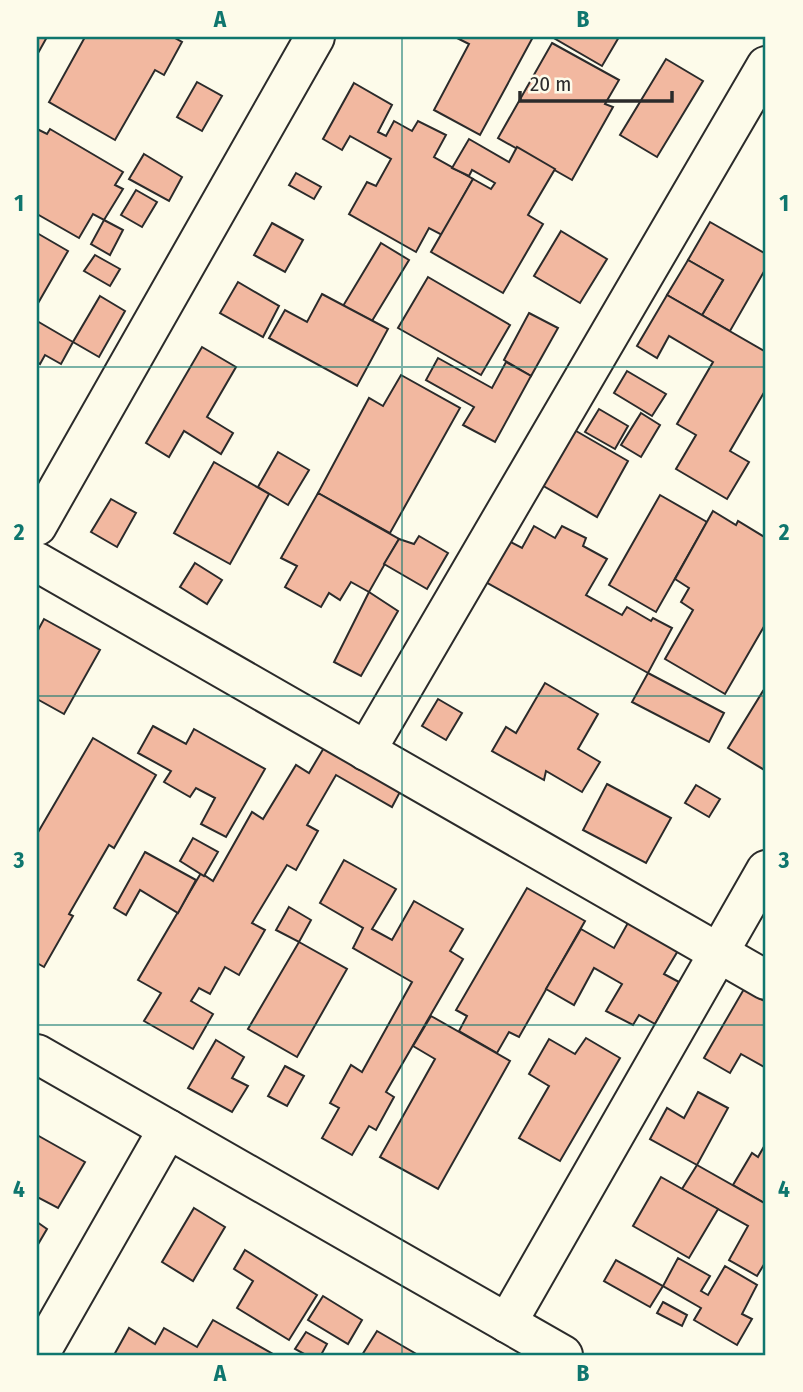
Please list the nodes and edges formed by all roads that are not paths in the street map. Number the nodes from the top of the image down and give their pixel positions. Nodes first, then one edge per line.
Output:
1 (315, 37) edge
2 (766, 66) edge
3 (37, 526) edge
4 (37, 562) edge
5 (366, 751) junction
6 (766, 870) edge
7 (719, 952) junction
8 (766, 980) edge
9 (37, 1054) edge
10 (168, 1129) junction
11 (507, 1323) junction
12 (39, 1355) edge
13 (563, 1355) edge

1 - 3 street
2 - 5 street
4 - 5 street
5 - 7 street
6 - 7 street
7 - 8 street
7 - 11 street
9 - 10 street
10 - 11 street
10 - 12 street
11 - 13 street

